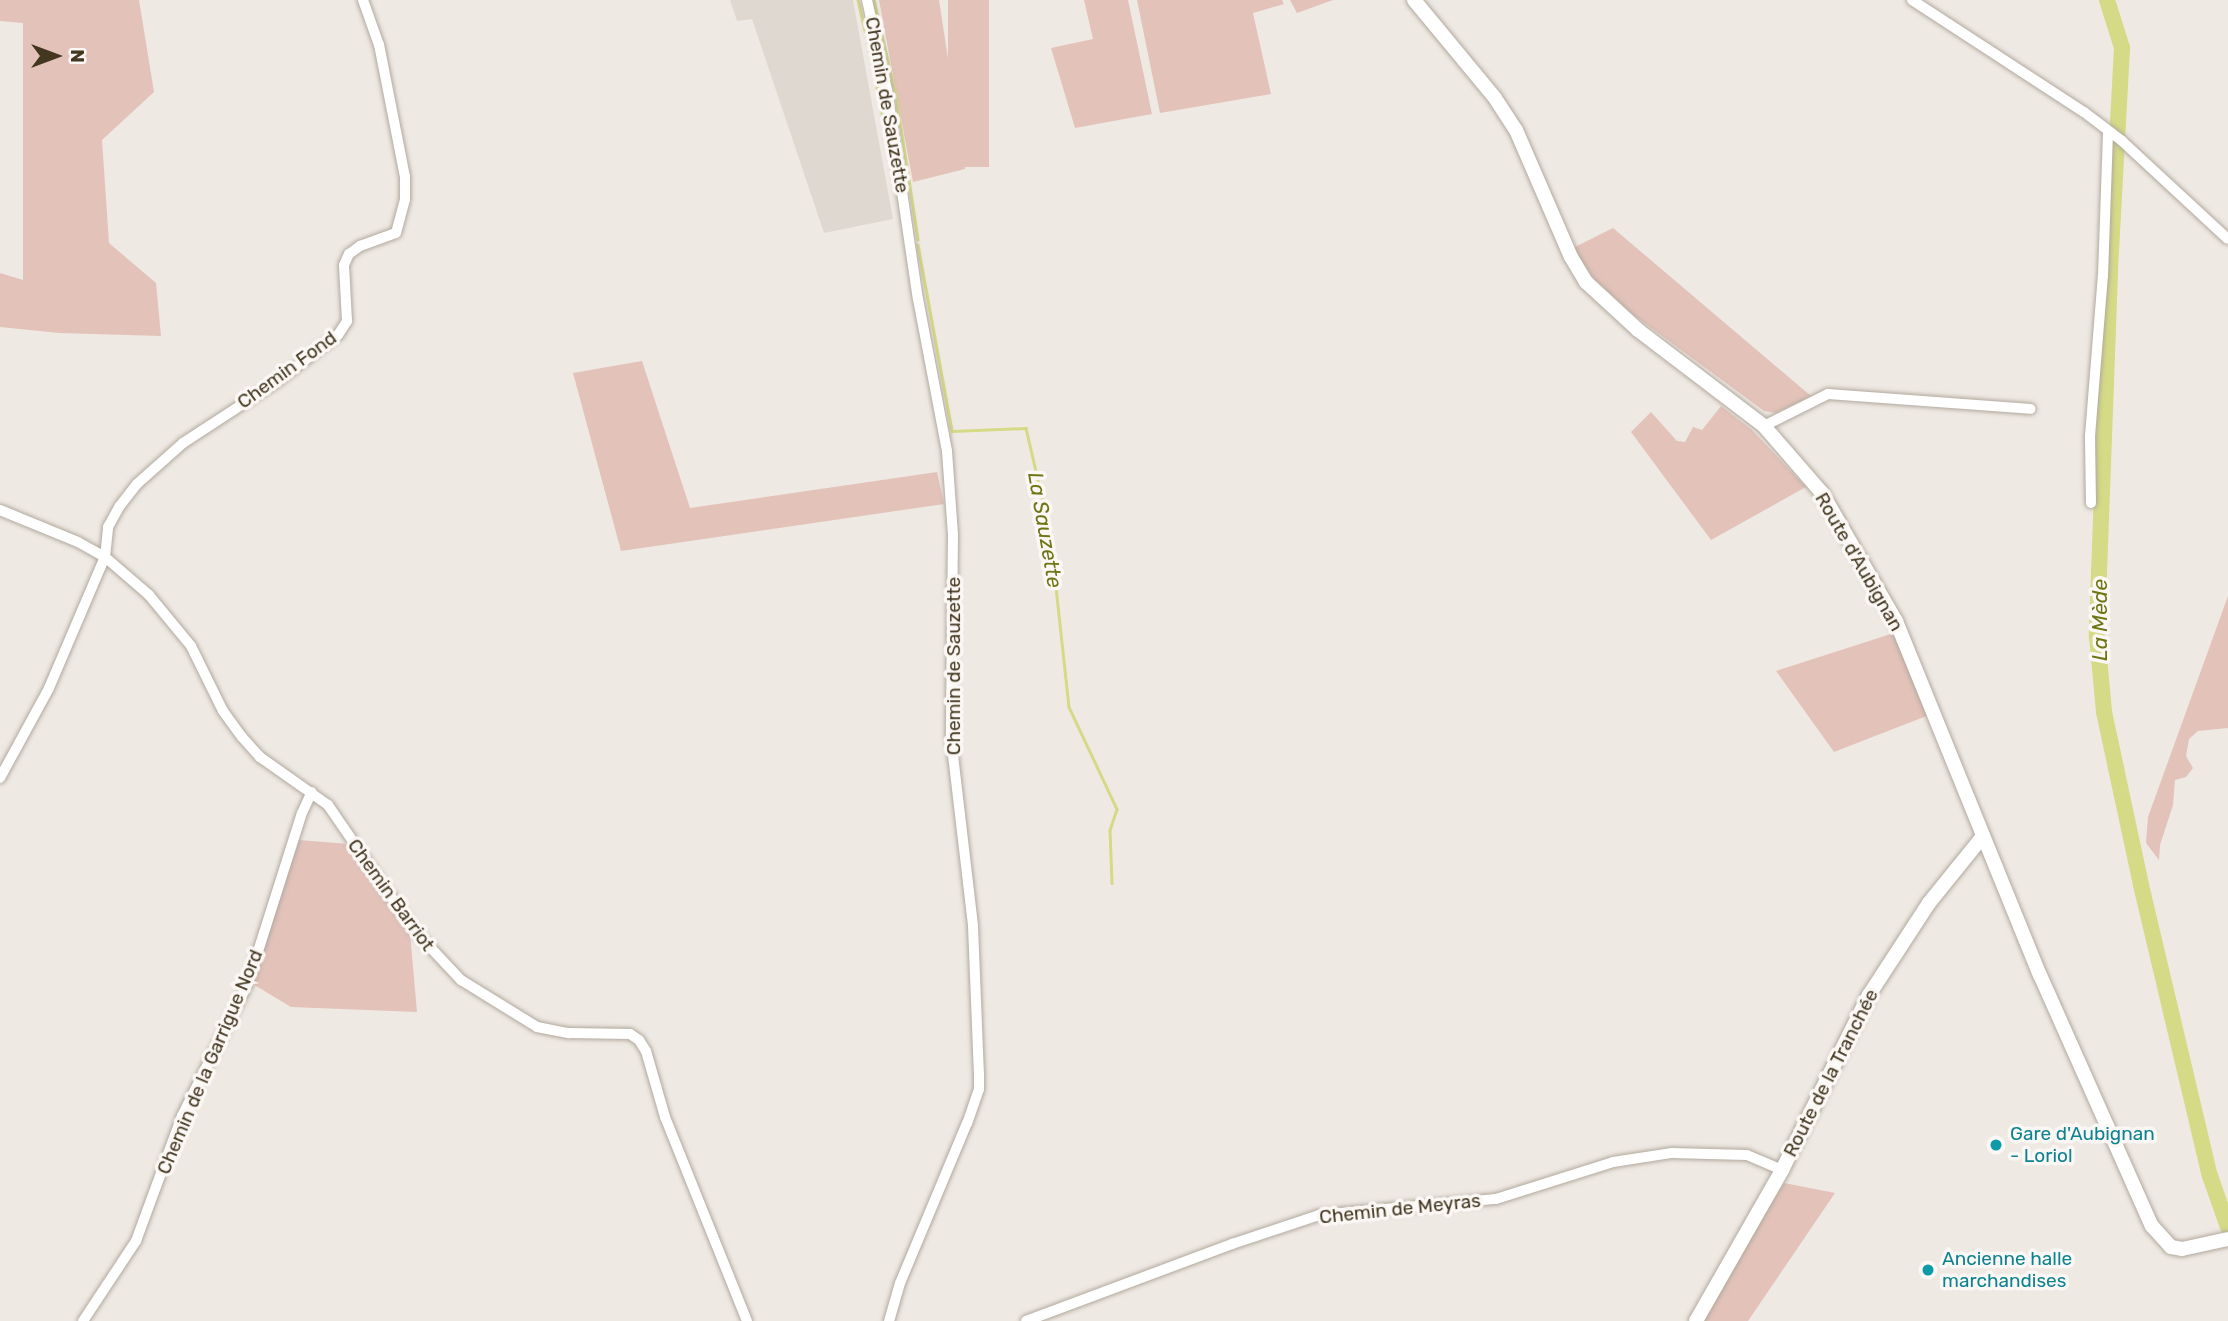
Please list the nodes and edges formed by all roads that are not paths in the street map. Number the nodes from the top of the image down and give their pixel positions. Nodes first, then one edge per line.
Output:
1 (363, 0) edge
2 (867, 0) edge
3 (1414, 0) edge
4 (1912, 0) edge
5 (2110, 132) junction
6 (2228, 240) edge
7 (2030, 409) dead end
8 (1764, 426) junction
9 (2091, 503) dead end
10 (0, 510) edge
11 (105, 557) junction
12 (0, 778) edge
13 (312, 792) junction
14 (1983, 836) junction
15 (1782, 1170) junction
16 (2228, 1239) edge
17 (83, 1321) edge
18 (747, 1321) edge
19 (889, 1321) edge
20 (1026, 1321) edge
21 (1696, 1321) edge

1 - 11 street, Chemin Fond
2 - 19 street, Chemin de Sauzette
3 - 8 street, Route d'Aubignan
4 - 5 street
5 - 6 street
5 - 9 street
7 - 8 street
8 - 14 street, Route d'Aubignan
10 - 11 street, Chemin Barriot
11 - 12 street
11 - 13 street, Chemin Barriot
13 - 17 street, Chemin de la Garrigue Nord
13 - 18 street, Chemin Barriot
14 - 15 street, Route de la Tranchée
14 - 16 street, Route d'Aubignan
15 - 20 street, Chemin de Meyras
15 - 21 street, Route de la Tranchée

